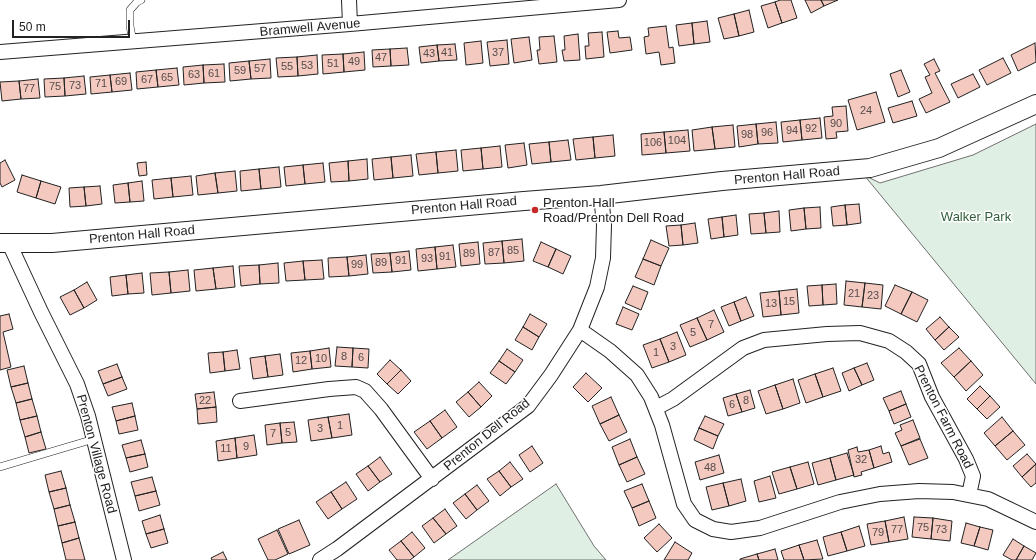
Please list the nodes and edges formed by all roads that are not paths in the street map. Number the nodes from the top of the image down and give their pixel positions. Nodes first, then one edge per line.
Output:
1 (141, 0) edge
2 (349, 0) edge
3 (619, 0) edge
4 (567, 2) edge
5 (350, 24) junction
6 (133, 42) junction
7 (0, 52) edge
8 (1036, 104) edge
9 (601, 195) junction
10 (5, 243) edge
11 (580, 330) junction
12 (240, 401) dead end
13 (656, 408) junction
14 (94, 439) junction
15 (0, 467) edge
16 (432, 479) junction
17 (969, 495) junction
18 (1036, 522) edge
19 (124, 560) edge
20 (320, 560) edge

1 - 6 lane
2 - 5 street
3 - 4 street, Bramwell Avenue
4 - 5 street, Bramwell Avenue
5 - 6 street, Bramwell Avenue
6 - 7 street, Bramwell Avenue
8 - 9 street, Prenton Hall Road
9 - 10 street, Prenton Hall Road
9 - 11 street, Prenton Dell Road
10 - 14 street, Prenton Village Road
11 - 13 street
11 - 16 street, Prenton Dell Road
12 - 16 street
13 - 17 street
13 - 17 street, Prenton Farm Road
14 - 15 lane
14 - 19 street, Prenton Village Road
16 - 20 street, Prenton Dell Road
17 - 18 street

